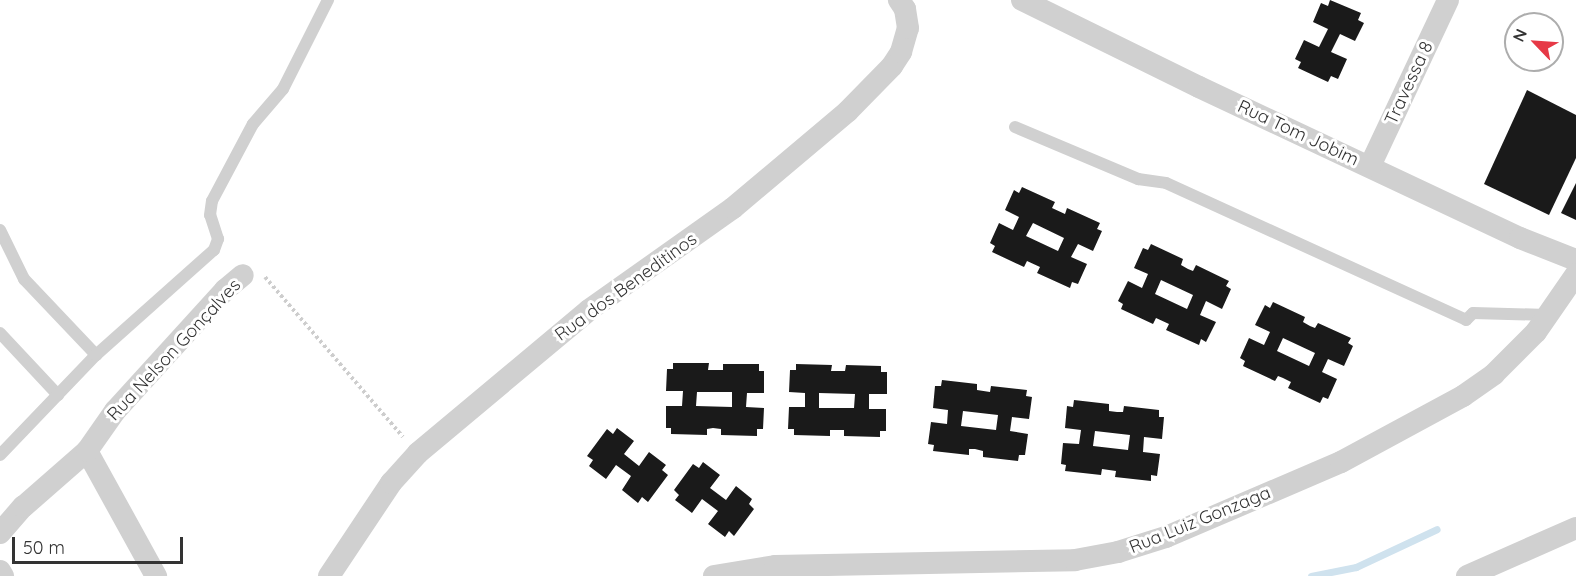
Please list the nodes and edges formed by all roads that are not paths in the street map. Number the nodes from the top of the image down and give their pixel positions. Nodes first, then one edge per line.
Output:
1 (328, 0) edge
2 (899, 0) edge
3 (1022, 0) edge
4 (1448, 0) edge
5 (1015, 127) dead end
6 (1370, 166) junction
7 (0, 230) edge
8 (1576, 260) edge
9 (1576, 274) edge
10 (243, 275) road end
11 (1547, 315) junction
12 (0, 333) edge
13 (96, 356) junction
14 (58, 395) junction
15 (87, 451) junction
16 (0, 455) edge
17 (1576, 528) edge
18 (0, 533) edge
19 (0, 571) edge
20 (3, 576) edge
21 (156, 576) edge
22 (329, 576) edge
23 (714, 576) edge
24 (1467, 576) edge

1 - 13 lane
2 - 22 street, Rua dos Beneditinos
3 - 6 street, Rua Tom Jobim
4 - 6 street, Travessa 8
5 - 11 lane
6 - 8 street, Rua Tom Jobim
7 - 13 lane
9 - 11 street, Rua Luiz Gonzaga
10 - 15 street, Rua Nelson Gonçalves
11 - 23 street, Rua Luiz Gonzaga
12 - 14 lane
13 - 14 lane
14 - 16 lane
15 - 18 street, Rua Nelson Gonçalves
15 - 21 street
17 - 24 street
19 - 20 street

